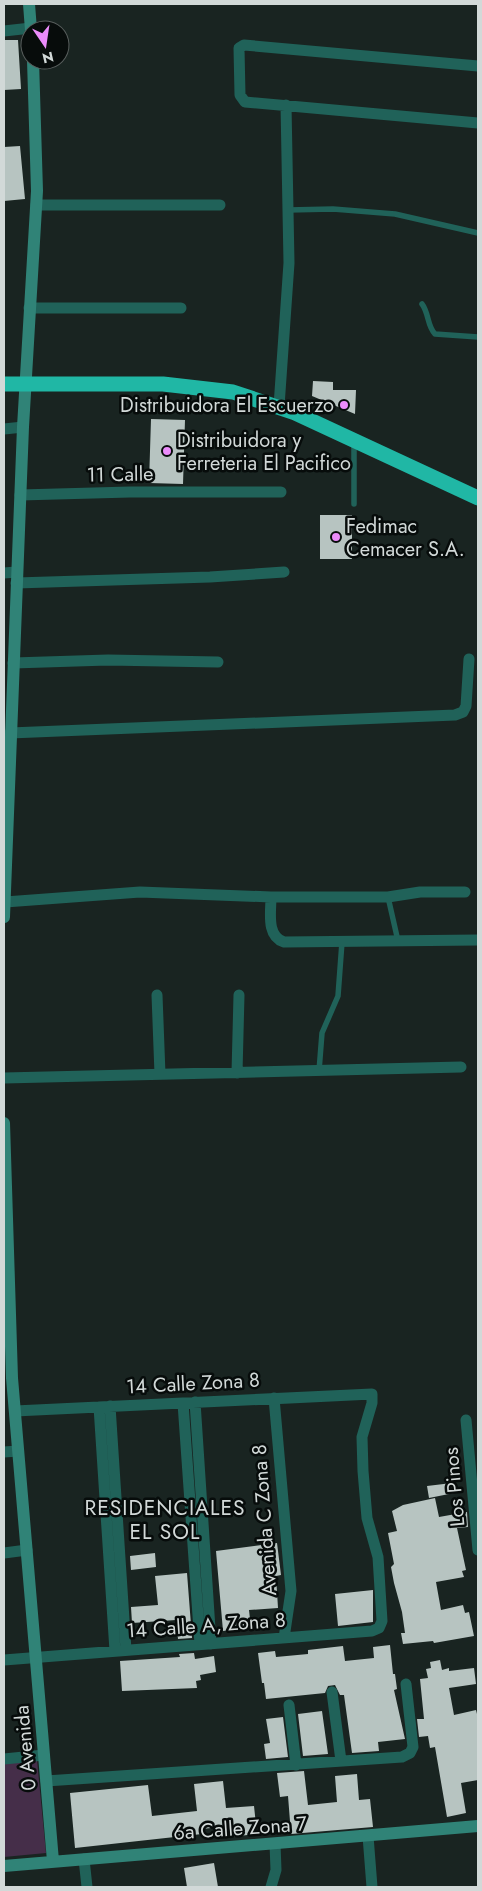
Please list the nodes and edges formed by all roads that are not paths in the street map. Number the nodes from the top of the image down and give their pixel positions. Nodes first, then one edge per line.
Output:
1 (29, 4) edge
2 (30, 20) edge
3 (20, 30) edge
4 (4, 31) edge
5 (478, 66) edge
6 (33, 70) edge
7 (286, 105) junction
8 (478, 123) edge
9 (220, 204) dead end
10 (36, 205) junction
11 (288, 210) junction
12 (478, 234) edge
13 (422, 304) dead end
14 (29, 308) junction
15 (181, 308) dead end
16 (478, 337) edge
17 (4, 384) edge
18 (26, 384) junction
19 (279, 406) junction
20 (23, 427) junction
21 (4, 429) edge
22 (354, 439) junction
23 (281, 492) dead end
24 (20, 495) junction
25 (478, 498) edge
26 (354, 504) dead end
27 (284, 572) dead end
28 (12, 576) edge
29 (469, 659) dead end
30 (218, 662) dead end
31 (13, 664) junction
32 (10, 733) junction
33 (6, 765) edge
34 (464, 892) dead end
35 (388, 896) junction
36 (271, 897) junction
37 (5, 902) edge
38 (4, 917) edge
39 (478, 940) edge
40 (398, 941) junction
41 (342, 942) junction
42 (157, 995) dead end
43 (239, 996) dead end
44 (461, 1067) dead end
45 (319, 1072) junction
46 (237, 1073) junction
47 (160, 1074) junction
48 (4, 1078) edge
49 (4, 1123) edge
50 (4, 1144) edge
51 (8, 1350) edge
52 (274, 1398) junction
53 (189, 1402) junction
54 (105, 1407) junction
55 (15, 1411) junction
56 (466, 1420) dead end
57 (18, 1451) junction
58 (4, 1452) edge
59 (27, 1550) junction
60 (478, 1550) edge
61 (4, 1553) edge
62 (379, 1628) joint
63 (284, 1638) junction
64 (205, 1644) junction
65 (121, 1651) junction
66 (36, 1657) junction
67 (4, 1660) edge
68 (406, 1684) dead end
69 (332, 1692) dead end
70 (289, 1705) dead end
71 (44, 1755) junction
72 (4, 1759) edge
73 (340, 1761) junction
74 (296, 1765) junction
75 (46, 1781) junction
76 (478, 1826) edge
77 (368, 1836) junction
78 (274, 1844) junction
79 (84, 1858) junction
80 (53, 1861) junction
81 (4, 1866) edge
82 (87, 1887) edge
83 (271, 1887) edge
84 (372, 1887) edge

1 - 2 street
3 - 4 street
5 - 7 street
6 - 10 street
7 - 8 street
7 - 11 street
9 - 10 street
10 - 14 street
11 - 12 lane
11 - 19 street
13 - 16 lane
14 - 15 street
14 - 18 street
17 - 18 highway
18 - 19 highway
18 - 20 street
19 - 22 highway
20 - 21 street
20 - 24 street
22 - 25 highway
22 - 26 lane
23 - 24 street, 11 Calle
24 - 28 street
27 - 28 street
28 - 31 street
29 - 32 street
30 - 31 street
31 - 32 street
32 - 33 street
33 - 37 street
34 - 35 street
35 - 36 street
35 - 40 lane
36 - 37 street
36 - 41 street
37 - 38 street
39 - 40 street
40 - 41 street
41 - 45 lane
42 - 47 street
43 - 46 street
44 - 45 street
45 - 46 street
46 - 47 street
47 - 48 street
49 - 50 street, 0 Avenida
50 - 51 street, 0 Avenida
51 - 55 street, 0 Avenida
52 - 53 street, 14 Calle Zona 8
52 - 62 street, 14 Calle Zona 8
52 - 63 street, Avenida C Zona 8
53 - 54 street, 14 Calle Zona 8
53 - 64 street
54 - 55 street, 14 Calle Zona 8
54 - 65 street
55 - 57 street, 0 Avenida
56 - 60 street, Los Pinos
57 - 58 street
57 - 59 street, 0 Avenida
59 - 61 street
59 - 66 street, 0 Avenida
62 - 63 street, 14 Calle A, Zona 8
63 - 64 street, 14 Calle A, Zona 8
64 - 65 street, 14 Calle A, Zona 8
65 - 66 street, 14 Calle A, Zona 8
66 - 67 street, 14 Calle A, Zona 8
66 - 71 street, 0 Avenida
68 - 73 street
69 - 73 street
70 - 74 street
71 - 72 street
71 - 75 street, 0 Avenida
73 - 74 street
74 - 75 street
75 - 80 street, 0 Avenida
76 - 77 street, 6a Calle Zona 7
77 - 78 street, 6a Calle Zona 7
77 - 84 street
78 - 79 street, 6a Calle Zona 7
78 - 83 street
79 - 80 street, 6a Calle Zona 7
79 - 82 street
80 - 81 street, 6a Calle Zona 7

